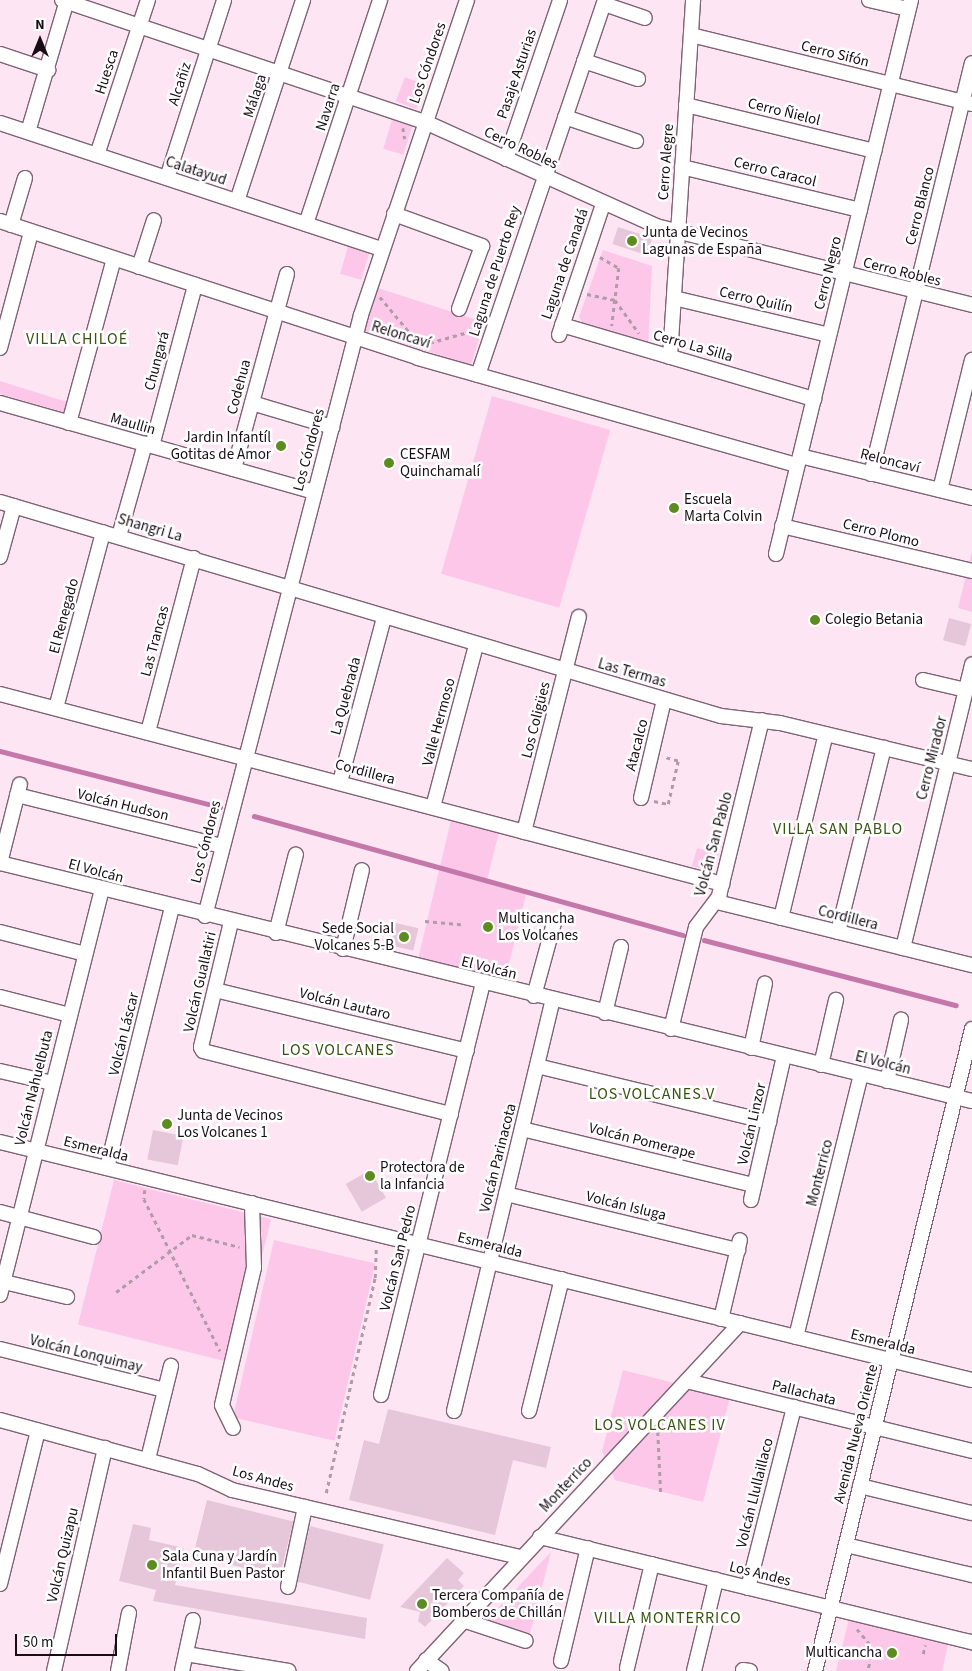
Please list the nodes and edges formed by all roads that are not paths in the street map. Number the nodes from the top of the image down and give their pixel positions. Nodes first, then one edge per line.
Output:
1 (148, 0) edge
2 (224, 0) edge
3 (303, 0) edge
4 (380, 0) edge
5 (467, 0) edge
6 (560, 0) edge
7 (693, 0) edge
8 (869, 0) edge
9 (65, 1) edge
10 (605, 2) edge
11 (909, 5) edge
12 (645, 18) dead end
13 (140, 26) junction
14 (691, 35) junction
15 (208, 49) junction
16 (0, 54) edge
17 (584, 61) junction
18 (972, 63) edge
19 (48, 70) junction
20 (279, 73) junction
21 (638, 79) dead end
22 (890, 84) junction
23 (349, 96) junction
24 (967, 103) edge
25 (686, 105) junction
26 (565, 117) junction
27 (0, 122) edge
28 (425, 122) junction
29 (28, 132) junction
30 (636, 141) dead end
31 (874, 151) junction
32 (97, 155) junction
33 (506, 159) junction
34 (682, 167) junction
35 (544, 177) junction
36 (25, 178) dead end
37 (166, 178) junction
38 (237, 201) junction
39 (603, 204) junction
40 (860, 210) junction
41 (394, 214) junction
42 (154, 220) dead end
43 (5, 223) edge
44 (306, 224) junction
45 (31, 232) junction
46 (678, 233) junction
47 (382, 249) junction
48 (114, 259) junction
49 (138, 267) junction
50 (287, 274) dead end
51 (844, 274) junction
52 (194, 285) junction
53 (916, 292) junction
54 (674, 298) junction
55 (972, 305) edge
56 (459, 309) dead end
57 (276, 312) junction
58 (560, 330) joint
59 (830, 335) junction
60 (354, 338) junction
61 (0, 348) edge
62 (670, 356) junction
63 (972, 360) edge
64 (478, 375) junction
65 (814, 399) junction
66 (0, 403) edge
67 (252, 403) junction
68 (69, 422) junction
69 (332, 427) junction
70 (148, 445) junction
71 (799, 461) junction
72 (234, 469) junction
73 (871, 474) junction
74 (940, 490) junction
75 (314, 492) junction
76 (972, 498) edge
77 (7, 504) edge
78 (782, 526) junction
79 (103, 532) junction
80 (119, 536) junction
81 (776, 554) dead end
82 (0, 557) edge
83 (194, 558) junction
84 (972, 571) edge
85 (288, 590) junction
86 (579, 617) dead end
87 (384, 618) junction
88 (476, 645) junction
89 (972, 664) edge
90 (566, 671) junction
91 (923, 680) dead end
92 (966, 690) junction
93 (0, 694) edge
94 (664, 700) junction
95 (56, 708) junction
96 (762, 720) junction
97 (148, 732) junction
98 (826, 734) junction
99 (884, 748) junction
100 (244, 757) junction
101 (948, 763) junction
102 (972, 769) edge
103 (340, 782) junction
104 (641, 798) road end
105 (433, 807) junction
106 (524, 832) junction
107 (222, 846) junction
108 (296, 854) dead end
109 (0, 863) edge
110 (362, 870) dead end
111 (722, 884) junction
112 (102, 889) junction
113 (717, 902) junction
114 (172, 907) junction
115 (205, 916) junction
116 (781, 918) junction
117 (231, 922) junction
118 (554, 923) dead end
119 (0, 932) edge
120 (838, 932) junction
121 (276, 933) junction
122 (621, 947) dead end
123 (903, 948) junction
124 (343, 949) junction
125 (85, 954) junction
126 (972, 966) edge
127 (484, 983) junction
128 (765, 983) dead end
129 (215, 990) junction
130 (534, 996) junction
131 (0, 997) edge
132 (553, 1000) junction
133 (836, 1000) dead end
134 (605, 1013) junction
135 (70, 1015) junction
136 (901, 1020) dead end
137 (671, 1028) junction
138 (972, 1029) edge
139 (751, 1048) junction
140 (467, 1051) junction
141 (784, 1056) junction
142 (820, 1065) junction
143 (537, 1066) junction
144 (0, 1071) edge
145 (861, 1075) junction
146 (886, 1081) junction
147 (52, 1083) junction
148 (956, 1098) junction
149 (972, 1101) edge
150 (451, 1114) junction
151 (769, 1122) junction
152 (522, 1129) junction
153 (0, 1142) edge
154 (35, 1151) junction
155 (107, 1168) junction
156 (754, 1185) junction
157 (506, 1194) junction
158 (751, 1200) dead end
159 (252, 1204) junction
160 (0, 1212) edge
161 (19, 1217) junction
162 (94, 1237) dead end
163 (418, 1244) junction
164 (490, 1262) junction
165 (562, 1280) junction
166 (2, 1281) edge
167 (0, 1295) edge
168 (67, 1297) dead end
169 (721, 1319) junction
170 (740, 1324) junction
171 (796, 1337) junction
172 (0, 1349) edge
173 (891, 1360) junction
174 (171, 1366) dead end
175 (972, 1380) edge
176 (687, 1381) junction
177 (165, 1390) junction
178 (381, 1395) dead end
179 (794, 1407) junction
180 (454, 1411) dead end
181 (529, 1411) dead end
182 (0, 1420) edge
183 (875, 1427) junction
184 (233, 1428) dead end
185 (38, 1431) junction
186 (105, 1448) junction
187 (972, 1450) edge
188 (148, 1459) junction
189 (860, 1486) junction
190 (305, 1507) junction
191 (972, 1513) edge
192 (540, 1537) junction
193 (846, 1545) junction
194 (588, 1548) junction
195 (521, 1557) junction
196 (652, 1564) junction
197 (972, 1575) edge
198 (716, 1580) junction
199 (0, 1584) edge
200 (288, 1587) dead end
201 (748, 1588) junction
202 (831, 1608) junction
203 (129, 1613) dead end
204 (193, 1620) dead end
205 (463, 1620) junction
206 (526, 1641) dead end
207 (972, 1642) edge
208 (186, 1654) junction
209 (426, 1660) junction
210 (561, 1661) dead end
211 (627, 1668) dead end
212 (54, 1671) edge
213 (118, 1671) edge
214 (182, 1671) edge
215 (289, 1671) edge
216 (416, 1671) edge
217 (442, 1671) edge
218 (694, 1671) edge
219 (815, 1671) edge

1 - 13 street, Huesca
2 - 15 street, Alcañiz
3 - 20 street, Málaga
4 - 23 street, Navarra
5 - 28 street, Los Cóndores
6 - 33 street, Pasaje Asturias
7 - 14 street, Cerro Alegre
8 - 11 street
9 - 13 street, Cerro Robles
9 - 19 street
10 - 12 street
10 - 17 street, Laguna de Puerto Rey
11 - 22 street, Cerro Negro
13 - 15 street, Cerro Robles
13 - 32 street, Huesca
14 - 22 street, Cerro Sifón
14 - 25 street, Cerro Alegre
15 - 20 street, Cerro Robles
15 - 37 street, Alcañiz
16 - 19 street
17 - 21 street
17 - 26 street, Laguna de Puerto Rey
18 - 24 street, Cerro Blanco
19 - 29 street
20 - 23 street, Cerro Robles
20 - 38 street, Málaga
22 - 24 street, Cerro Sifón
22 - 31 street, Cerro Negro
23 - 28 street, Cerro Robles
23 - 44 street, Navarra
24 - 53 street, Cerro Blanco
25 - 31 street, Cerro Ñielol
25 - 34 street, Cerro Alegre
26 - 30 street
26 - 35 street, Laguna de Puerto Rey
27 - 29 street, Calatayud
28 - 33 street, Cerro Robles
28 - 41 street, Los Cóndores
29 - 32 street, Calatayud
31 - 40 street, Cerro Negro
32 - 37 street, Calatayud
33 - 35 street, Cerro Robles
34 - 40 street, Cerro Caracol
34 - 46 street, Cerro Alegre
35 - 39 street, Cerro Robles
35 - 64 street, Laguna de Puerto Rey
36 - 43 street
37 - 38 street, Calatayud
38 - 44 street, Calatayud
39 - 46 street, Cerro Robles
39 - 58 street, Laguna de Canadá
40 - 51 street, Cerro Negro
41 - 47 street, Los Cóndores
41 - 56 street
42 - 49 street
43 - 45 street, Reloncaví
44 - 47 street, Calatayud
45 - 48 street, Reloncaví
45 - 61 street
46 - 51 street, Cerro Robles
46 - 54 street, Cerro Alegre
47 - 60 street, Los Cóndores
48 - 49 street, Reloncaví
48 - 68 street
49 - 52 street, Reloncaví
50 - 57 street, Codehua
51 - 53 street, Cerro Robles
51 - 59 street, Cerro Negro
52 - 57 street, Reloncaví
52 - 70 street, Chungará
53 - 55 street, Cerro Robles
53 - 73 street, Cerro Blanco
54 - 59 street, Cerro Quilín
54 - 62 street, Cerro Alegre
57 - 60 street, Reloncaví
57 - 67 street, Codehua
58 - 62 street, Cerro La Silla
59 - 65 street, Cerro Negro
60 - 64 street, Reloncaví
60 - 69 street, Los Cóndores
62 - 65 street, Cerro La Silla
63 - 74 street
64 - 71 street, Reloncaví
65 - 71 street, Cerro Negro
66 - 68 street, Maullin
67 - 69 street
67 - 72 street, Codehua
68 - 70 street, Maullin
69 - 75 street, Los Cóndores
70 - 72 street, Maullin
70 - 80 street, Chungará
71 - 73 street, Reloncaví
71 - 78 street, Cerro Negro
72 - 75 street, Maullin
73 - 74 street, Reloncaví
74 - 76 street, Reloncaví
75 - 85 street, Los Cóndores
77 - 79 street, Shangri La
77 - 82 street
78 - 81 street, Cerro Negro
78 - 84 street, Cerro Plomo
79 - 80 street, Shangri La
79 - 95 street, El Renegado
80 - 83 street, Shangri La
83 - 85 street, Shangri La
83 - 97 street, Las Trancas
85 - 87 street, Las Termas
85 - 100 street, Los Cóndores
86 - 90 street, Los Coligües
87 - 88 street, Las Termas
87 - 103 street, La Quebrada
88 - 90 street, Las Termas
88 - 105 street, Valle Hermoso
89 - 92 street, Cerro Mirador
90 - 94 street, Las Termas
90 - 106 street, Los Coligües
91 - 92 street
92 - 101 street, Cerro Mirador
93 - 95 street, Cordillera
94 - 96 street, Las Termas
94 - 104 street, Atacalco
95 - 97 street, Cordillera
96 - 98 street, Las Termas
96 - 111 street, Volcán San Pablo
97 - 100 street, Cordillera
98 - 99 street, Las Termas
98 - 116 street
99 - 101 street, Las Termas
99 - 120 street
100 - 103 street, Cordillera
100 - 107 street, Los Cóndores
101 - 102 street, Las Termas
101 - 123 street, Cerro Mirador
103 - 105 street, Cordillera
105 - 106 street, Cordillera
106 - 111 street, Cordillera
107 - 109 street, Volcán Hudson
107 - 115 street, Los Cóndores
108 - 121 street
109 - 112 street, El Volcán
110 - 124 street
111 - 113 street, Volcán San Pablo
112 - 114 street, El Volcán
112 - 125 street, Volcán Nahuelbuta
113 - 116 street, Cordillera
113 - 137 street, Volcán San Pablo
114 - 115 street, El Volcán
114 - 155 street, Volcán Láscar
115 - 117 street, El Volcán
116 - 120 street, Cordillera
117 - 121 street, El Volcán
117 - 129 street, Volcán Guallatiri
118 - 130 street
119 - 125 street
120 - 123 street, Cordillera
121 - 124 street, El Volcán
122 - 134 street
123 - 126 street, Cordillera
124 - 127 street, El Volcán
125 - 135 street, Volcán Nahuelbuta
127 - 130 street, El Volcán
127 - 140 street, Volcán San Pedro
128 - 139 street
129 - 140 street, Volcán Lautaro
129 - 150 street, Volcán Guallatiri
130 - 132 street, El Volcán
131 - 135 street
132 - 134 street, El Volcán
132 - 143 street, Volcán Parinacota
133 - 142 street
134 - 137 street, El Volcán
135 - 147 street, Volcán Nahuelbuta
136 - 146 street
137 - 139 street, El Volcán
138 - 148 street, Avenida Nueva Oriente
139 - 141 street, El Volcán
140 - 150 street, Volcán San Pedro
141 - 142 street, El Volcán
141 - 151 street, Volcán Linzor
142 - 145 street, El Volcán
143 - 151 street
143 - 152 street, Volcán Parinacota
144 - 147 street
145 - 146 street, El Volcán
145 - 171 street, Monterrico
146 - 148 street, El Volcán
147 - 154 street, Volcán Nahuelbuta
148 - 149 street, El Volcán
148 - 173 street, Avenida Nueva Oriente
150 - 163 street, Volcán San Pedro
151 - 156 street, Volcán Linzor
152 - 156 street, Volcán Pomerape
152 - 157 street, Volcán Parinacota
153 - 154 street, Esmeralda
154 - 155 street, Esmeralda
154 - 161 street, Volcán Nahuelbuta
155 - 159 street, Esmeralda
156 - 158 street, Volcán Linzor
157 - 164 street, Volcán Parinacota
157 - 169 street, Volcán Isluga
159 - 163 street, Esmeralda
159 - 184 street
160 - 161 street
161 - 162 street
161 - 166 street, Volcán Nahuelbuta
163 - 164 street, Esmeralda
163 - 178 street, Volcán San Pedro
164 - 165 street, Esmeralda
164 - 180 street, Volcán Parinacota
165 - 169 street, Esmeralda
165 - 181 street
166 - 167 street, Volcán Nahuelbuta
166 - 168 street
169 - 170 street, Esmeralda
170 - 171 street, Esmeralda
170 - 176 street, Monterrico
171 - 173 street, Esmeralda
172 - 177 street, Volcán Lonquimay
173 - 175 street, Esmeralda
173 - 183 street, Avenida Nueva Oriente
174 - 177 street
176 - 179 street, Pallachata
176 - 192 street, Monterrico
177 - 188 street
179 - 183 street, Pallachata
179 - 201 street, Volcán Llullaillaco
182 - 185 street, Los Andes
183 - 187 street, Pallachata
183 - 189 street, Avenida Nueva Oriente
185 - 186 street, Los Andes
185 - 199 street
186 - 188 street, Los Andes
186 - 212 street, Volcán Quizapu
188 - 190 street, Los Andes
189 - 191 street
189 - 193 street, Avenida Nueva Oriente
190 - 195 street, Los Andes
190 - 200 street
192 - 194 street, Los Andes
192 - 195 street, Monterrico
193 - 197 street
193 - 202 street, Avenida Nueva Oriente
194 - 196 street, Los Andes
194 - 210 street
195 - 205 street, Monterrico
196 - 198 street, Los Andes
196 - 211 street
198 - 201 street, Los Andes
198 - 218 street
201 - 202 street, Los Andes
202 - 207 street, Los Andes
202 - 219 street, Avenida Nueva Oriente
203 - 213 street
204 - 208 street
205 - 206 street
205 - 209 street, Monterrico
208 - 214 street
208 - 215 street
209 - 216 street, Monterrico
209 - 217 street

